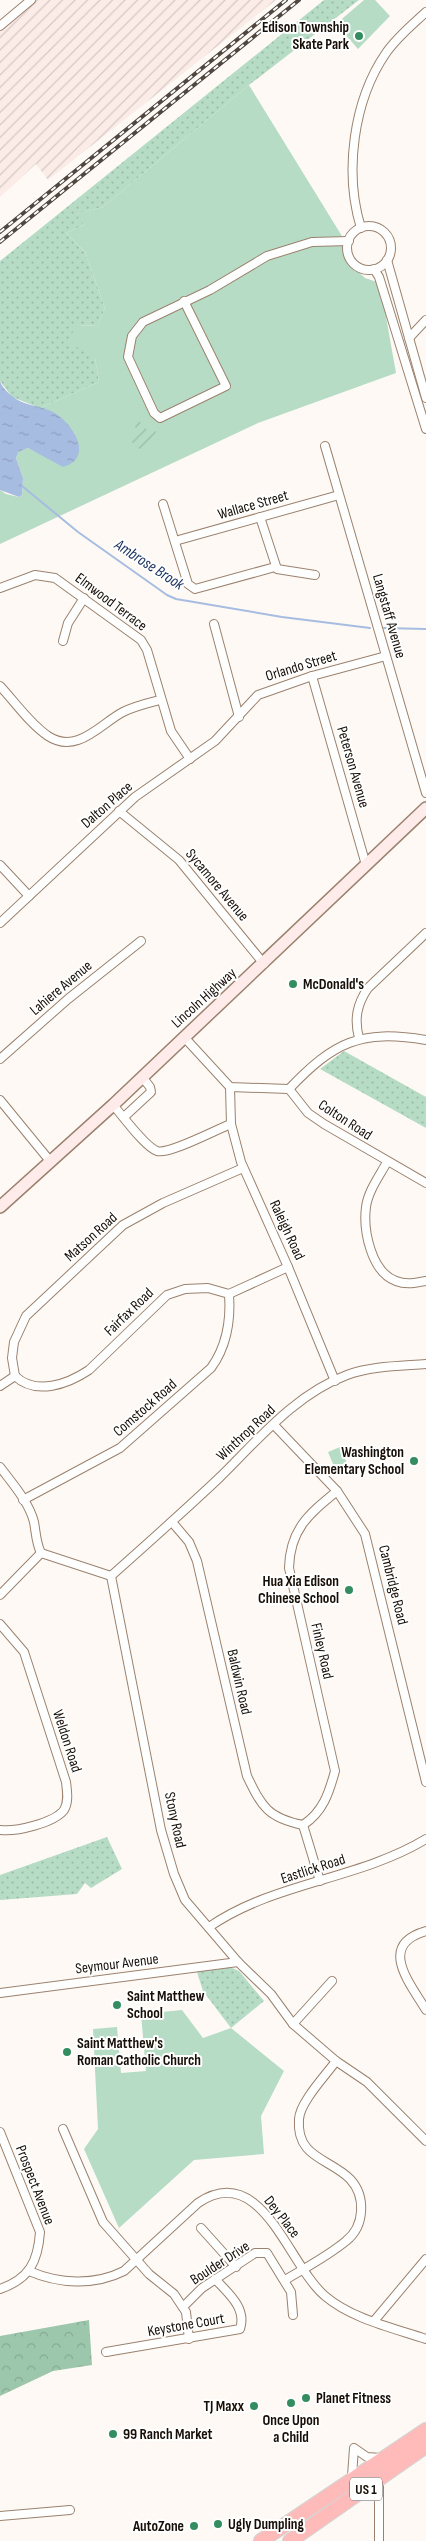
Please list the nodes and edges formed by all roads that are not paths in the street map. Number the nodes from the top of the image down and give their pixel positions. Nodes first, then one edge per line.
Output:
1 (31, 0) edge
2 (426, 12) edge
3 (0, 26) edge
4 (361, 228) junction
5 (349, 241) junction
6 (387, 260) junction
7 (374, 269) junction
8 (184, 301) junction
9 (426, 320) edge
10 (409, 338) junction
11 (426, 398) edge
12 (426, 429) edge
13 (325, 446) dead end
14 (339, 495) junction
15 (163, 504) dead end
16 (260, 517) junction
17 (174, 541) junction
18 (275, 567) junction
19 (315, 575) dead end
20 (0, 588) edge
21 (84, 598) junction
22 (214, 624) dead end
23 (63, 640) dead end
24 (386, 656) junction
25 (312, 676) junction
26 (0, 686) edge
27 (160, 700) junction
28 (240, 717) junction
29 (190, 759) junction
30 (426, 793) edge
31 (426, 808) edge
32 (119, 811) junction
33 (0, 865) edge
34 (366, 865) junction
35 (29, 896) junction
36 (0, 923) edge
37 (426, 933) edge
38 (141, 941) dead end
39 (264, 964) junction
40 (184, 1037) junction
41 (359, 1038) junction
42 (426, 1040) edge
43 (0, 1059) edge
44 (143, 1078) junction
45 (230, 1087) junction
46 (289, 1089) junction
47 (0, 1100) edge
48 (113, 1106) junction
49 (124, 1116) junction
50 (231, 1124) junction
51 (50, 1161) junction
52 (387, 1162) junction
53 (243, 1168) junction
54 (426, 1184) edge
55 (0, 1207) edge
56 (288, 1267) junction
57 (426, 1281) edge
58 (229, 1294) junction
59 (426, 1364) edge
60 (15, 1376) junction
61 (335, 1381) junction
62 (0, 1386) edge
63 (274, 1424) junction
64 (0, 1467) edge
65 (337, 1491) junction
66 (23, 1500) junction
67 (172, 1522) junction
68 (41, 1553) junction
69 (111, 1576) junction
70 (0, 1595) edge
71 (0, 1624) edge
72 (426, 1782) edge
73 (303, 1825) junction
74 (0, 1830) edge
75 (426, 1839) edge
76 (320, 1881) junction
77 (209, 1927) junction
78 (426, 1931) edge
79 (238, 1962) junction
80 (332, 1981) dead end
81 (0, 1992) edge
82 (426, 2010) edge
83 (293, 2024) junction
84 (336, 2061) junction
85 (62, 2130) dead end
86 (0, 2132) edge
87 (426, 2141) edge
88 (201, 2228) dead end
89 (137, 2259) junction
90 (426, 2259) edge
91 (236, 2267) junction
92 (303, 2269) junction
93 (29, 2271) junction
94 (215, 2279) junction
95 (285, 2280) junction
96 (0, 2289) edge
97 (183, 2307) junction
98 (293, 2315) dead end
99 (374, 2321) junction
100 (189, 2338) junction
101 (426, 2340) edge
102 (106, 2352) dead end
103 (426, 2430) edge
104 (426, 2446) edge
105 (386, 2456) junction
106 (379, 2479) junction
107 (348, 2482) junction
108 (70, 2510) dead end
109 (0, 2516) edge
110 (307, 2535) edge
111 (261, 2541) edge
112 (290, 2541) edge
113 (379, 2541) edge

1 - 3 street
2 - 4 street
4 - 5 street
4 - 6 street
5 - 7 street
5 - 8 street
6 - 7 street
6 - 10 street
7 - 12 street
8 - 8 street
9 - 10 street
10 - 11 street
13 - 14 street, Langstaff Avenue
14 - 16 street, Wallace Street
14 - 24 street, Langstaff Avenue
15 - 17 street
16 - 17 street, Wallace Street
16 - 18 street
17 - 18 street
18 - 19 street
20 - 21 street, Elmwood Terrace
21 - 23 street
21 - 27 street, Elmwood Terrace
22 - 28 street
24 - 25 street, Orlando Street
24 - 30 street, Langstaff Avenue
25 - 28 street, Orlando Street
25 - 34 street, Peterson Avenue
26 - 27 street
27 - 29 street, Elmwood Terrace
28 - 29 street, Dalton Place
29 - 32 street, Dalton Place
31 - 34 main road, Lincoln Highway
32 - 35 street, Dalton Place
32 - 39 street, Sycamore Avenue
33 - 35 street
34 - 39 main road, Lincoln Highway
35 - 36 street, Dalton Place
37 - 41 street
38 - 43 street, Lahiere Avenue
39 - 40 main road, Lincoln Highway
40 - 44 main road, Lincoln Highway
40 - 45 street
41 - 42 street
41 - 46 street
44 - 48 main road, Lincoln Highway
44 - 49 street
45 - 46 street
45 - 50 street, Raleigh Road
46 - 52 street, Colton Road
47 - 51 street
48 - 49 street
48 - 51 main road, Lincoln Highway
49 - 50 street
50 - 53 street, Raleigh Road
51 - 55 main road, Lincoln Highway
52 - 54 street, Colton Road
52 - 57 street
53 - 56 street, Raleigh Road
53 - 60 street, Matson Road
56 - 58 street
56 - 61 street, Raleigh Road
58 - 60 street, Fairfax Road
58 - 66 street, Comstock Road
59 - 61 street, Winthrop Road
60 - 62 street
61 - 63 street, Winthrop Road
63 - 65 street, Cambridge Road
63 - 67 street, Winthrop Road
64 - 66 street
65 - 72 street, Cambridge Road
65 - 73 street, Finley Road
66 - 68 street
67 - 69 street, Winthrop Road
67 - 73 street, Baldwin Road
68 - 69 street
68 - 70 street
69 - 77 street, Stony Road
71 - 74 street, Weldon Road
73 - 76 street
75 - 76 street, Eastlick Road
76 - 77 street, Eastlick Road
77 - 79 street, Stony Road
78 - 82 street
79 - 81 street, Seymour Avenue
79 - 83 street, Stony Road
80 - 83 street
83 - 84 street, Stony Road
84 - 87 street, Stony Road
84 - 92 street
85 - 89 street
86 - 93 street, Prospect Avenue
88 - 91 street
89 - 92 street, Dey Place
89 - 93 street, Dey Place
89 - 97 street
90 - 99 street
91 - 94 street, Boulder Drive
91 - 95 street, Boulder Drive
92 - 95 street
92 - 99 street, Dey Place
93 - 96 street
94 - 97 street, Boulder Drive
94 - 100 street, Keystone Court
95 - 98 street, Boulder Drive
97 - 100 street
99 - 101 street, Dey Place
100 - 102 street, Keystone Court
103 - 105 highway, US 1
104 - 106 highway, US 1
105 - 107 highway, US 1
105 - 107 street
106 - 110 highway, US 1
106 - 113 street
107 - 111 highway, US 1
108 - 109 street
110 - 112 highway, US 1

